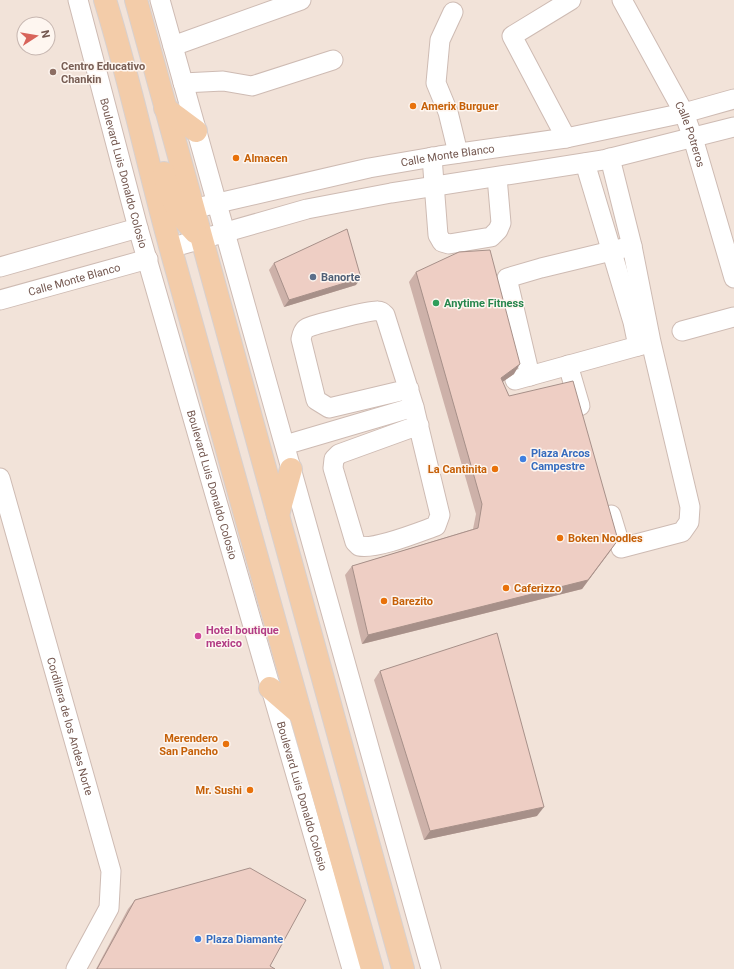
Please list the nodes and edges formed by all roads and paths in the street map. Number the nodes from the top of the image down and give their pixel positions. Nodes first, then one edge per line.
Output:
1 (78, 0) edge
2 (105, 0) edge
3 (136, 0) edge
4 (160, 0) edge
5 (301, 0) edge
6 (571, 0) edge
7 (622, 0) edge
8 (453, 12) dead end
9 (173, 46) junction
10 (333, 60) dead end
11 (183, 83) junction
12 (734, 99) edge
13 (165, 108) junction
14 (684, 113) junction
15 (734, 127) edge
16 (196, 131) junction
17 (566, 138) junction
18 (693, 138) junction
19 (458, 153) junction
20 (432, 157) junction
21 (610, 158) junction
22 (585, 163) junction
23 (496, 176) junction
24 (435, 186) junction
25 (216, 203) junction
26 (178, 213) junction
27 (138, 228) junction
28 (225, 232) junction
29 (202, 239) junction
30 (632, 246) junction
31 (170, 248) junction
32 (611, 251) junction
33 (148, 259) junction
34 (0, 267) edge
35 (734, 278) edge
36 (0, 300) edge
37 (734, 317) edge
38 (682, 332) dead end
39 (644, 344) junction
40 (568, 365) junction
41 (411, 398) junction
42 (419, 426) junction
43 (586, 426) edge
44 (285, 445) junction
45 (291, 469) junction
46 (0, 478) edge
47 (605, 495) edge
48 (278, 515) junction
49 (270, 688) junction
50 (300, 714) junction
51 (76, 969) edge
52 (352, 969) edge
53 (372, 969) edge
54 (403, 969) edge
55 (431, 969) edge

1 - 27 street, Boulevard Luis Donaldo Colosio
2 - 26 main road, Boulevard Luis Donaldo Colosio
3 - 13 main road, Boulevard Luis Donaldo Colosio
4 - 9 street
5 - 9 street
6 - 17 street
7 - 14 street, Calle Potreros
8 - 19 street
9 - 11 street
10 - 11 street
11 - 16 street
12 - 14 street, Calle Monte Blanco
13 - 16 main road
13 - 26 main road, Boulevard Luis Donaldo Colosio
14 - 17 street, Calle Monte Blanco
14 - 18 street, Calle Potreros
15 - 18 street
16 - 25 street
17 - 19 street, Calle Monte Blanco
18 - 21 street
18 - 35 street, Calle Potreros
19 - 20 street, Calle Monte Blanco
20 - 24 street
20 - 25 street, Calle Monte Blanco
21 - 22 street
21 - 30 street
22 - 23 street
22 - 32 street
23 - 24 street
23 - 24 street
24 - 28 street
25 - 26 street, Calle Monte Blanco
25 - 28 street
26 - 29 main road, Boulevard Luis Donaldo Colosio
26 - 31 main road, Boulevard Luis Donaldo Colosio
27 - 33 street, Boulevard Luis Donaldo Colosio
27 - 34 street
28 - 29 street
28 - 44 street
29 - 31 street
29 - 48 main road, Boulevard Luis Donaldo Colosio
30 - 32 street
30 - 39 street
31 - 50 main road, Boulevard Luis Donaldo Colosio
32 - 39 street
32 - 40 street
33 - 36 street, Calle Monte Blanco
33 - 49 street, Boulevard Luis Donaldo Colosio
37 - 38 street
39 - 40 street
39 - 47 street
40 - 43 street
41 - 41 street
41 - 42 street
41 - 44 street
42 - 42 street
44 - 45 street
45 - 48 main road
45 - 55 street
46 - 51 street, Cordillera de los Andes Norte
48 - 54 main road, Boulevard Luis Donaldo Colosio
49 - 50 main road
49 - 52 street, Boulevard Luis Donaldo Colosio
50 - 53 main road, Boulevard Luis Donaldo Colosio

